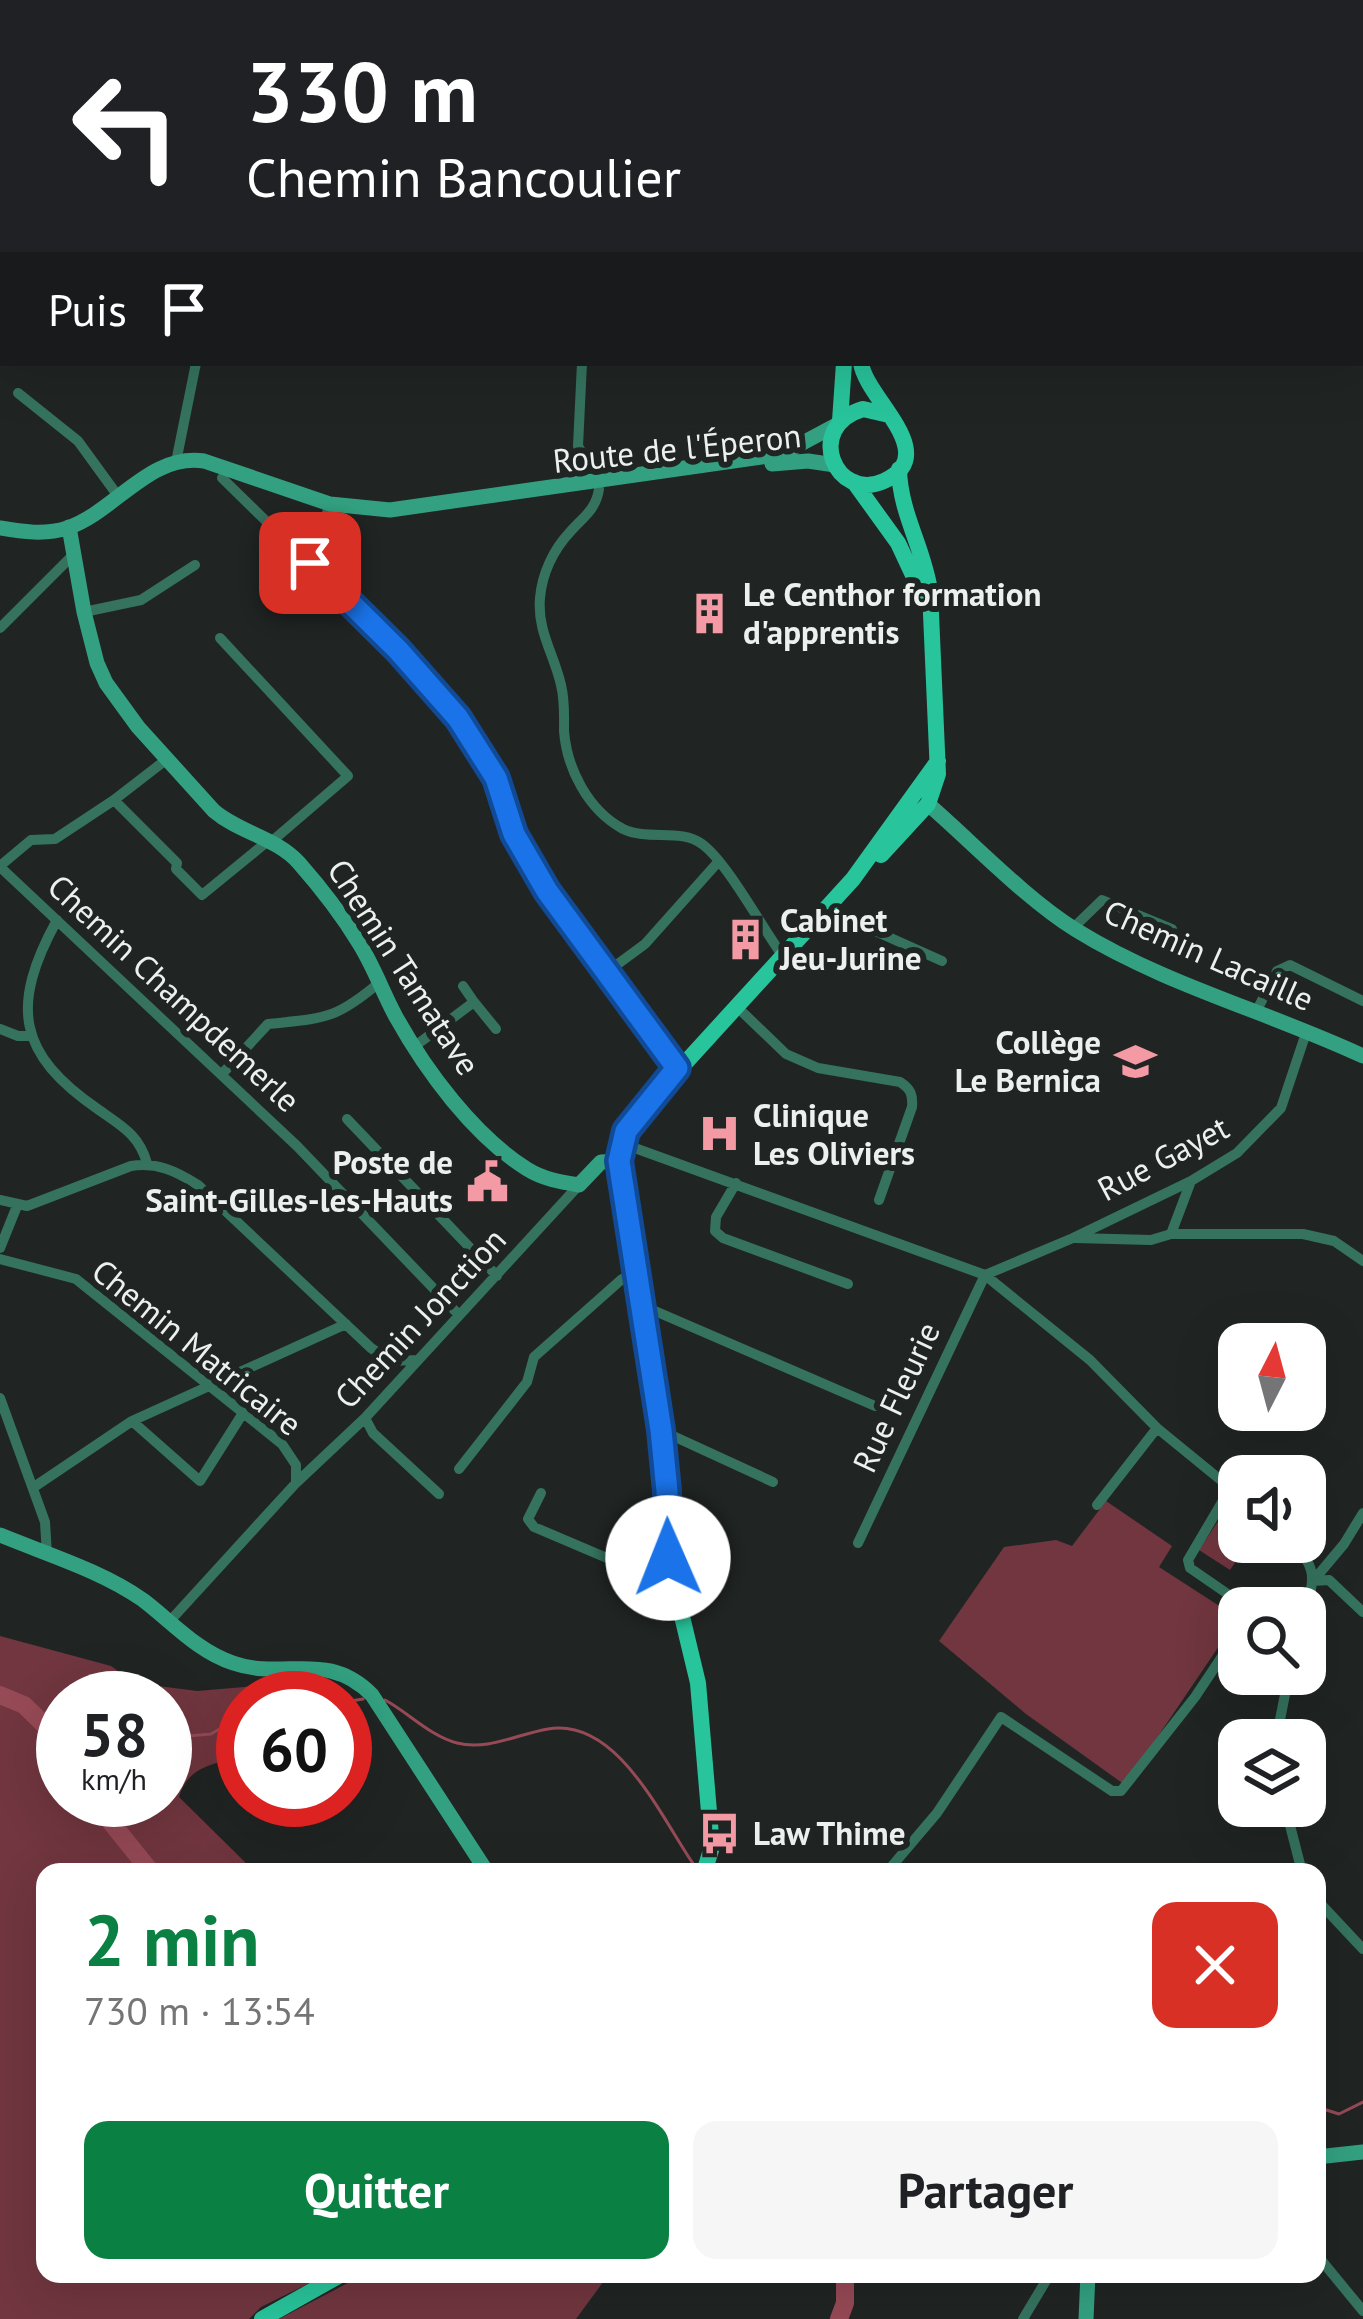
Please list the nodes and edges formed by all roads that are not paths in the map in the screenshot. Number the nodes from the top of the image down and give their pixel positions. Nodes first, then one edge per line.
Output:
1 (195, 366) edge
2 (582, 366) edge
3 (844, 366) edge
4 (862, 366) edge
5 (18, 393) dead end
6 (889, 415) junction
7 (839, 422) junction
8 (176, 462) junction
9 (835, 465) junction
10 (899, 470) junction
11 (641, 474) junction
12 (616, 477) junction
13 (222, 478) dead end
14 (854, 482) junction
15 (599, 489) junction
16 (525, 492) junction
17 (118, 496) junction
18 (330, 504) junction
19 (69, 527) junction
20 (0, 528) edge
21 (74, 554) junction
22 (310, 563) junction
23 (195, 566) dead end
24 (84, 612) junction
25 (932, 615) junction
26 (0, 628) edge
27 (220, 638) dead end
28 (167, 759) junction
29 (934, 768) junction
30 (114, 800) junction
31 (928, 804) junction
32 (269, 841) junction
33 (718, 861) junction
34 (0, 866) edge
35 (853, 879) junction
36 (826, 909) junction
37 (57, 920) junction
38 (1072, 928) junction
39 (1172, 929) dead end
40 (782, 955) junction
41 (942, 961) dead end
42 (607, 972) junction
43 (380, 982) junction
44 (463, 986) dead end
45 (1363, 1000) edge
46 (474, 1002) junction
47 (735, 1005) junction
48 (1257, 1010) junction
49 (0, 1029) edge
50 (496, 1029) dead end
51 (1307, 1030) junction
52 (29, 1036) junction
53 (415, 1046) junction
54 (1363, 1056) edge
55 (677, 1068) junction
56 (222, 1074) junction
57 (347, 1120) dead end
58 (620, 1152) junction
59 (147, 1163) junction
60 (1190, 1181) junction
61 (736, 1183) junction
62 (579, 1186) junction
63 (0, 1200) edge
64 (880, 1200) dead end
65 (17, 1205) junction
66 (1111, 1216) junction
67 (1171, 1234) junction
68 (1073, 1238) junction
69 (1117, 1241) junction
70 (0, 1248) edge
71 (0, 1259) edge
72 (1363, 1261) edge
73 (634, 1274) junction
74 (985, 1275) junction
75 (496, 1276) junction
76 (848, 1284) dead end
77 (640, 1308) junction
78 (459, 1316) junction
79 (346, 1324) junction
80 (417, 1360) junction
81 (209, 1387) junction
82 (0, 1398) edge
83 (875, 1406) dead end
84 (243, 1414) junction
85 (365, 1418) junction
86 (132, 1421) junction
87 (1157, 1428) junction
88 (661, 1430) junction
89 (459, 1469) dead end
90 (1218, 1477) edge
91 (773, 1482) dead end
92 (296, 1483) junction
93 (34, 1487) junction
94 (542, 1493) dead end
95 (439, 1494) dead end
96 (1097, 1505) dead end
97 (1363, 1513) edge
98 (1218, 1516) edge
99 (0, 1535) edge
100 (858, 1543) dead end
101 (47, 1555) junction
102 (1311, 1563) edge
103 (1313, 1581) junction
104 (675, 1587) junction
105 (1218, 1587) edge
106 (1312, 1587) edge
107 (1362, 1608) edge
108 (169, 1622) junction
109 (1218, 1662) edge
110 (1291, 1827) edge
111 (481, 1863) edge
112 (707, 1863) edge
113 (895, 1863) edge
114 (1300, 1863) edge
115 (1326, 1910) edge
116 (1363, 1949) edge
117 (1363, 2152) edge
118 (1326, 2156) edge
119 (1326, 2266) edge
120 (326, 2283) edge
121 (1045, 2283) edge
122 (1088, 2283) edge
123 (1363, 2311) edge
124 (262, 2319) edge
125 (1023, 2319) edge
126 (1086, 2319) edge

1 - 8 street
2 - 12 street
3 - 7 main road
4 - 6 main road
5 - 17 street
6 - 7 main road
6 - 10 main road
7 - 9 main road
7 - 11 street, Route de l'Éperon
8 - 17 street
8 - 18 street, Route de l'Éperon
9 - 14 main road
9 - 15 street, Route de l'Éperon
10 - 14 main road
10 - 25 main road
11 - 12 street, Route de l'Éperon
11 - 15 street
12 - 16 street, Route de l'Éperon
13 - 22 street
14 - 25 main road
15 - 16 street, Route de l'Éperon
15 - 33 street
16 - 18 street, Route de l'Éperon
17 - 19 street
18 - 22 street
19 - 20 street
19 - 21 street, Chemin Tamatave
21 - 24 street, Chemin Tamatave
21 - 26 street
22 - 42 street
23 - 24 street
24 - 28 street, Chemin Tamatave
25 - 29 main road
27 - 32 street
28 - 30 street
28 - 32 street, Chemin Tamatave
29 - 31 main road
29 - 35 main road
30 - 32 street
30 - 34 street
31 - 35 main road
31 - 38 street, Chemin Lacaille
32 - 43 street, Chemin Tamatave
33 - 40 street
33 - 42 street
34 - 37 street, Chemin Champdemerle
35 - 36 main road
36 - 40 main road
36 - 41 street
37 - 52 street
37 - 56 street, Chemin Champdemerle
38 - 39 street
38 - 48 street, Chemin Lacaille
40 - 47 main road
42 - 55 street
43 - 53 street, Chemin Tamatave
43 - 56 street
44 - 46 street
45 - 48 street
46 - 50 street
46 - 53 street
47 - 55 main road
47 - 64 street
48 - 51 street, Chemin Lacaille
49 - 52 street
51 - 54 street, Chemin Lacaille
51 - 60 street, Rue Gayet
52 - 59 street
53 - 62 street, Chemin Tamatave
55 - 58 main road
56 - 78 street, Chemin Champdemerle
57 - 75 street
58 - 61 street
58 - 62 street
58 - 73 main road
59 - 65 street
59 - 79 street
60 - 66 street, Rue Gayet
60 - 67 street
61 - 74 street
61 - 76 street
62 - 75 street, Chemin Jonction
63 - 65 street
65 - 70 street
66 - 68 street, Rue Gayet
66 - 69 street
67 - 69 street
67 - 72 street
68 - 69 street
68 - 74 street, Rue Gayet
71 - 81 street, Chemin Matricaire
73 - 77 main road
73 - 89 street
74 - 87 street
74 - 100 street, Rue Fleurie
75 - 78 street, Chemin Jonction
77 - 83 street
77 - 88 main road
78 - 80 street, Chemin Jonction
79 - 80 street
79 - 81 street
80 - 85 street, Chemin Jonction
81 - 84 street, Chemin Matricaire
81 - 86 street
82 - 93 street
84 - 86 street
84 - 92 street, Chemin Matricaire
85 - 92 street, Chemin Jonction
85 - 95 street
86 - 93 street
87 - 90 street
87 - 96 street
88 - 91 street
88 - 104 main road
92 - 108 street, Chemin Matricaire
93 - 101 street
94 - 104 street
97 - 103 street
98 - 105 street
99 - 101 street
101 - 108 street
102 - 103 street
103 - 106 street
103 - 107 street
104 - 112 main road
108 - 111 street
109 - 113 street
110 - 114 street
115 - 116 street
117 - 118 street
119 - 123 street
120 - 124 main road
121 - 125 street
122 - 126 street

